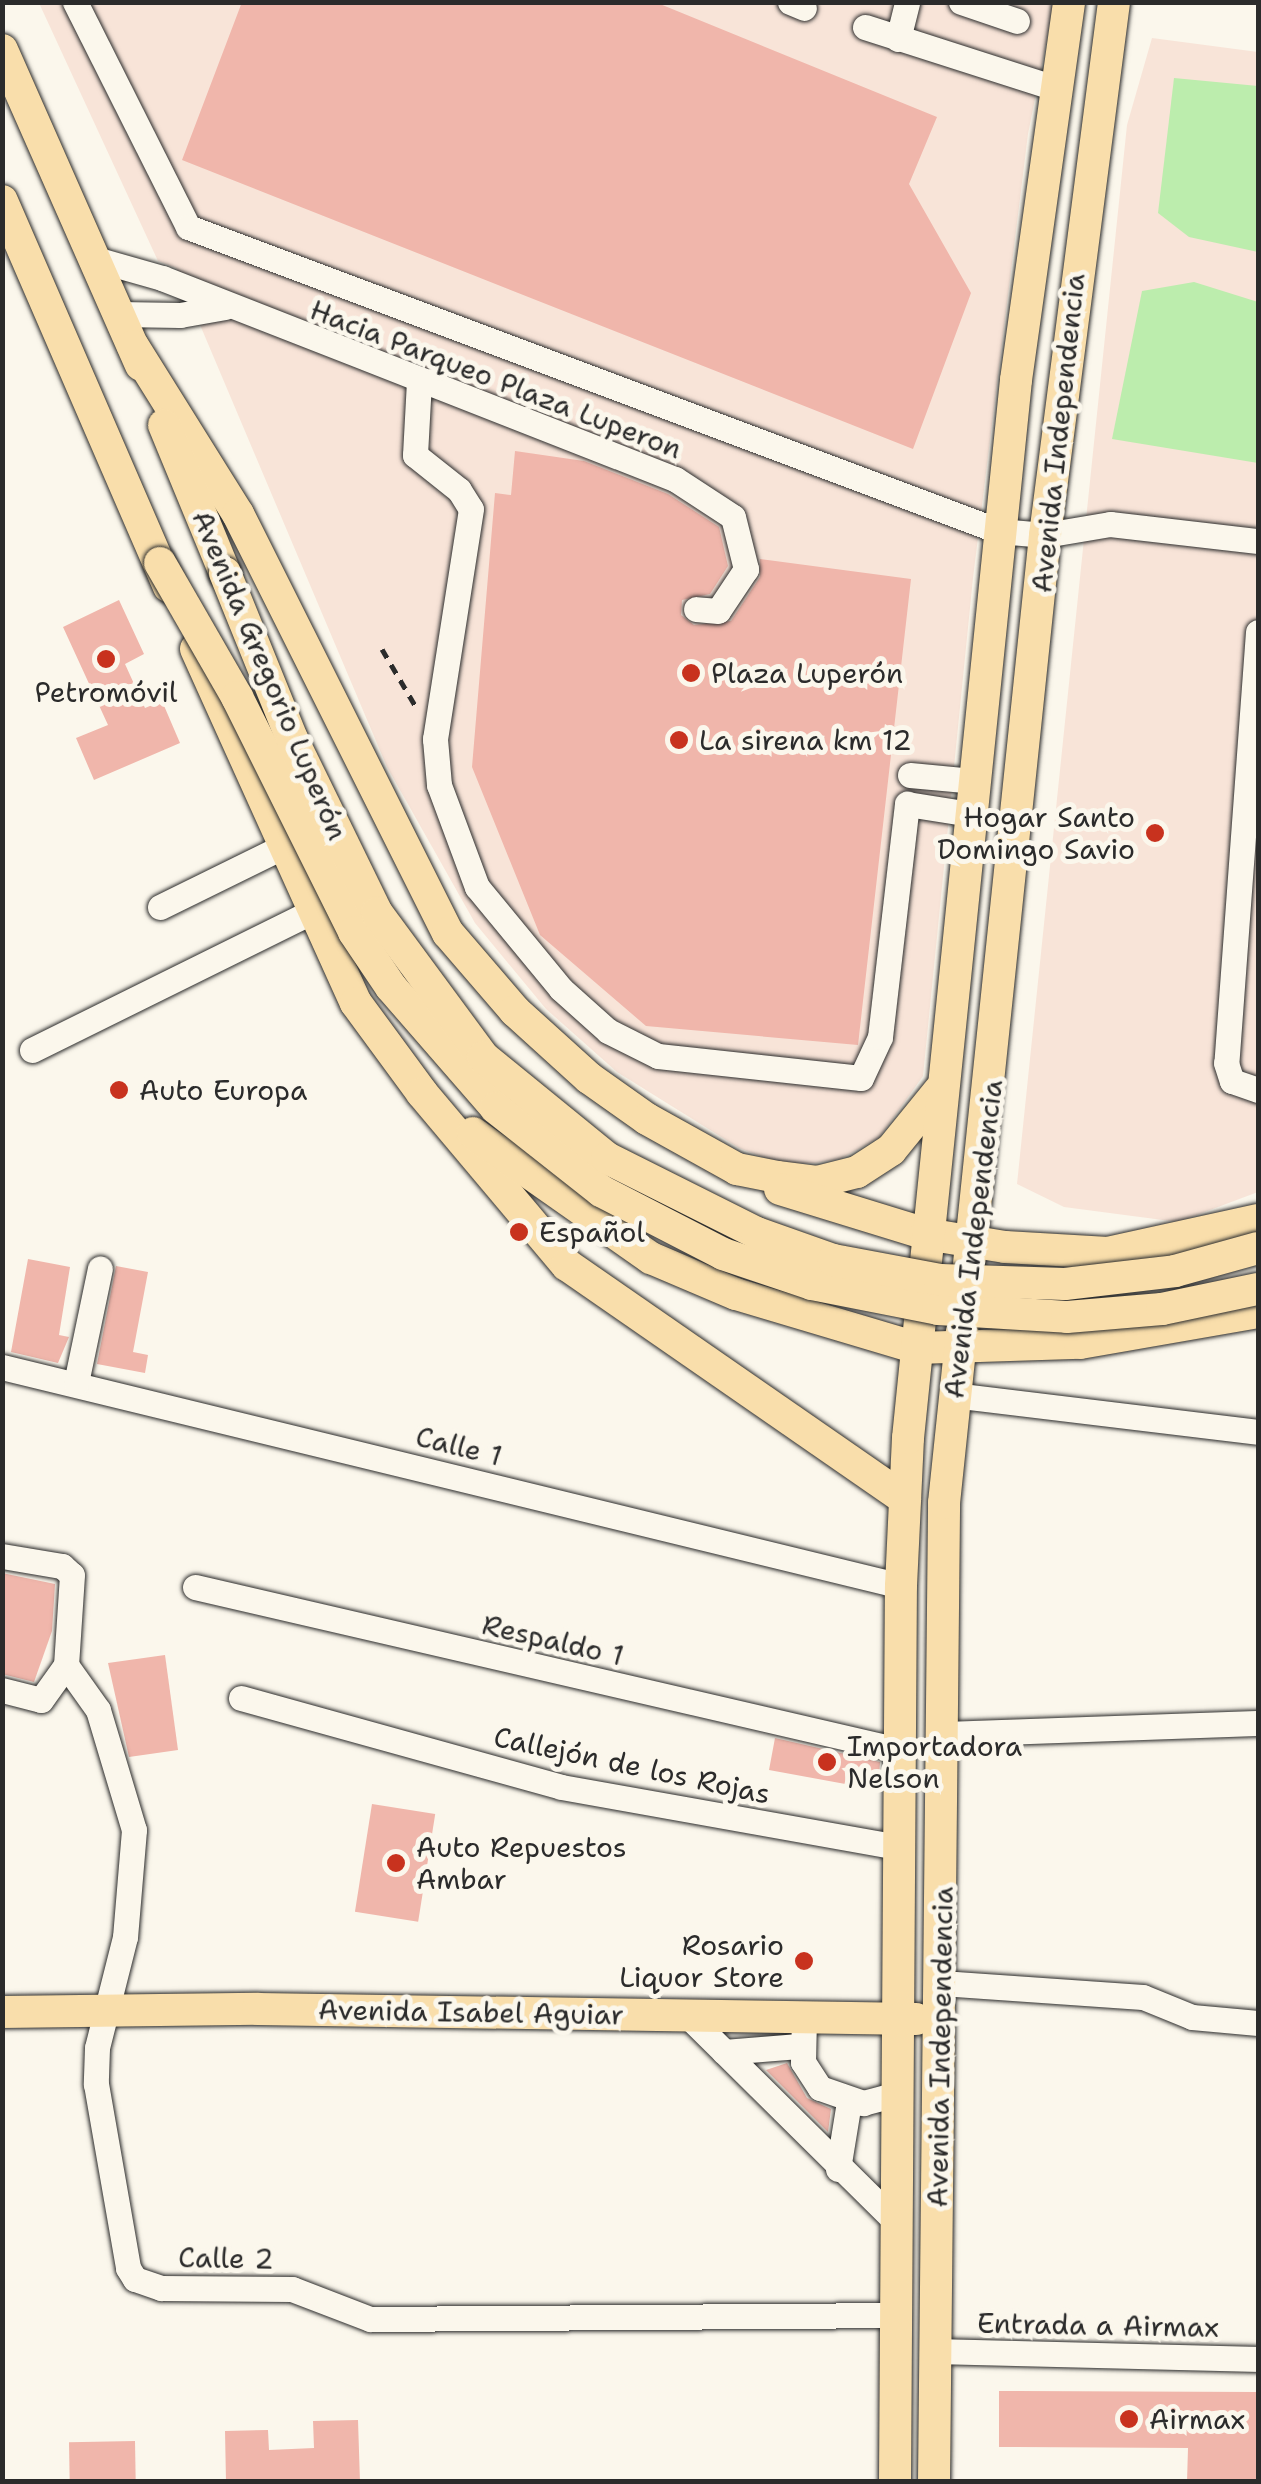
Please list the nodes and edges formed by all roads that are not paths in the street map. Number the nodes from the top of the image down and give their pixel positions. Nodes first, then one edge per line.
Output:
1 (75, 2) edge
2 (908, 2) edge
3 (961, 2) edge
4 (1069, 2) edge
5 (1114, 2) edge
6 (1017, 22) dead end
7 (864, 27) dead end
8 (898, 39) junction
9 (2, 50) edge
10 (1055, 88) junction
11 (2, 201) edge
12 (95, 259) junction
13 (224, 307) junction
14 (119, 314) junction
15 (133, 346) junction
16 (418, 382) junction
17 (1000, 531) junction
18 (1045, 535) junction
19 (1258, 541) edge
20 (160, 564) junction
21 (696, 608) dead end
22 (1258, 632) edge
23 (910, 775) dead end
24 (972, 798) junction
25 (282, 847) junction
26 (160, 908) dead end
27 (312, 911) junction
28 (32, 1050) dead end
29 (942, 1088) junction
30 (1258, 1090) edge
31 (422, 1093) junction
32 (737, 1169) junction
33 (1258, 1220) edge
34 (926, 1234) junction
35 (970, 1241) junction
36 (1258, 1248) edge
37 (100, 1268) dead end
38 (1258, 1289) edge
39 (1258, 1312) edge
40 (917, 1348) junction
41 (957, 1350) junction
42 (2, 1367) edge
43 (76, 1383) junction
44 (952, 1395) junction
45 (1258, 1432) edge
46 (904, 1499) junction
47 (2, 1556) edge
48 (900, 1586) junction
49 (194, 1588) dead end
50 (66, 1665) junction
51 (2, 1690) edge
52 (241, 1698) dead end
53 (1258, 1724) edge
54 (943, 1734) junction
55 (899, 1750) junction
56 (898, 1846) junction
57 (941, 1984) junction
58 (2, 2012) edge
59 (104, 2012) junction
60 (687, 2015) junction
61 (940, 2019) junction
62 (897, 2020) junction
63 (1258, 2022) edge
64 (802, 2032) junction
65 (724, 2052) junction
66 (896, 2094) junction
67 (849, 2102) junction
68 (838, 2169) junction
69 (899, 2225) junction
70 (897, 2314) junction
71 (936, 2352) junction
72 (1258, 2359) edge
73 (894, 2482) edge
74 (934, 2482) edge

1 - 17 street
2 - 8 street
3 - 6 street
4 - 10 main road, Avenida Independencia
5 - 18 main road, Avenida Independencia
7 - 8 street
8 - 10 street
9 - 12 main road, Avenida Gregorio Luperón
10 - 17 main road, Avenida Independencia
11 - 20 main road, Avenida Gregorio Luperón
12 - 13 street, Hacia Parqueo Plaza Luperon
12 - 14 main road, Avenida Gregorio Luperón
13 - 14 street
13 - 16 street, Hacia Parqueo Plaza Luperon
14 - 15 main road, Avenida Gregorio Luperón
15 - 32 main road
15 - 36 main road, Avenida Gregorio Luperón, bridge
16 - 21 street, Hacia Parqueo Plaza Luperon
16 - 24 street
17 - 18 street
17 - 24 main road, Avenida Independencia
18 - 19 street
18 - 35 main road, Avenida Independencia
20 - 25 main road
20 - 38 main road, Avenida Gregorio Luperón, bridge
22 - 30 street
23 - 24 street
24 - 29 main road, Avenida Independencia
25 - 26 street
25 - 27 main road
27 - 28 street
27 - 31 main road
29 - 32 main road
29 - 34 main road, Avenida Independencia
31 - 40 main road
31 - 46 main road
32 - 34 main road
33 - 35 main road
34 - 35 main road
34 - 40 main road, Avenida Independencia
35 - 41 main road, Avenida Independencia
37 - 43 street
39 - 41 main road
40 - 41 main road
40 - 46 main road, Avenida Independencia
41 - 44 main road, Avenida Independencia
42 - 43 street, Calle 1
43 - 48 street, Calle 1
44 - 45 street
44 - 54 main road, Avenida Independencia
46 - 48 main road, Avenida Independencia
47 - 50 street
48 - 55 main road, Avenida Independencia
49 - 55 street, Respaldo 1
50 - 51 street
50 - 59 street, Calle 2
52 - 56 street, Callejón de los Rojas
53 - 54 street
54 - 57 main road, Avenida Independencia
55 - 56 main road, Avenida Independencia
56 - 62 main road, Avenida Independencia
57 - 61 main road, Avenida Independencia
57 - 63 street
58 - 59 main road, Avenida Isabel Aguiar
59 - 60 main road, Avenida Isabel Aguiar
59 - 70 street, Calle 2
60 - 64 main road, Avenida Isabel Aguiar
60 - 65 street
61 - 62 main road, Avenida Isabel Aguiar
61 - 71 main road, Avenida Independencia
62 - 64 main road, Avenida Isabel Aguiar
62 - 66 main road, Avenida Independencia
64 - 65 street
64 - 67 street
65 - 68 street
66 - 67 street
66 - 69 main road, Avenida Independencia
67 - 68 street
68 - 69 street
69 - 70 main road, Avenida Independencia
70 - 73 main road, Avenida Independencia
71 - 72 street, Entrada a Airmax
71 - 74 main road, Avenida Independencia

